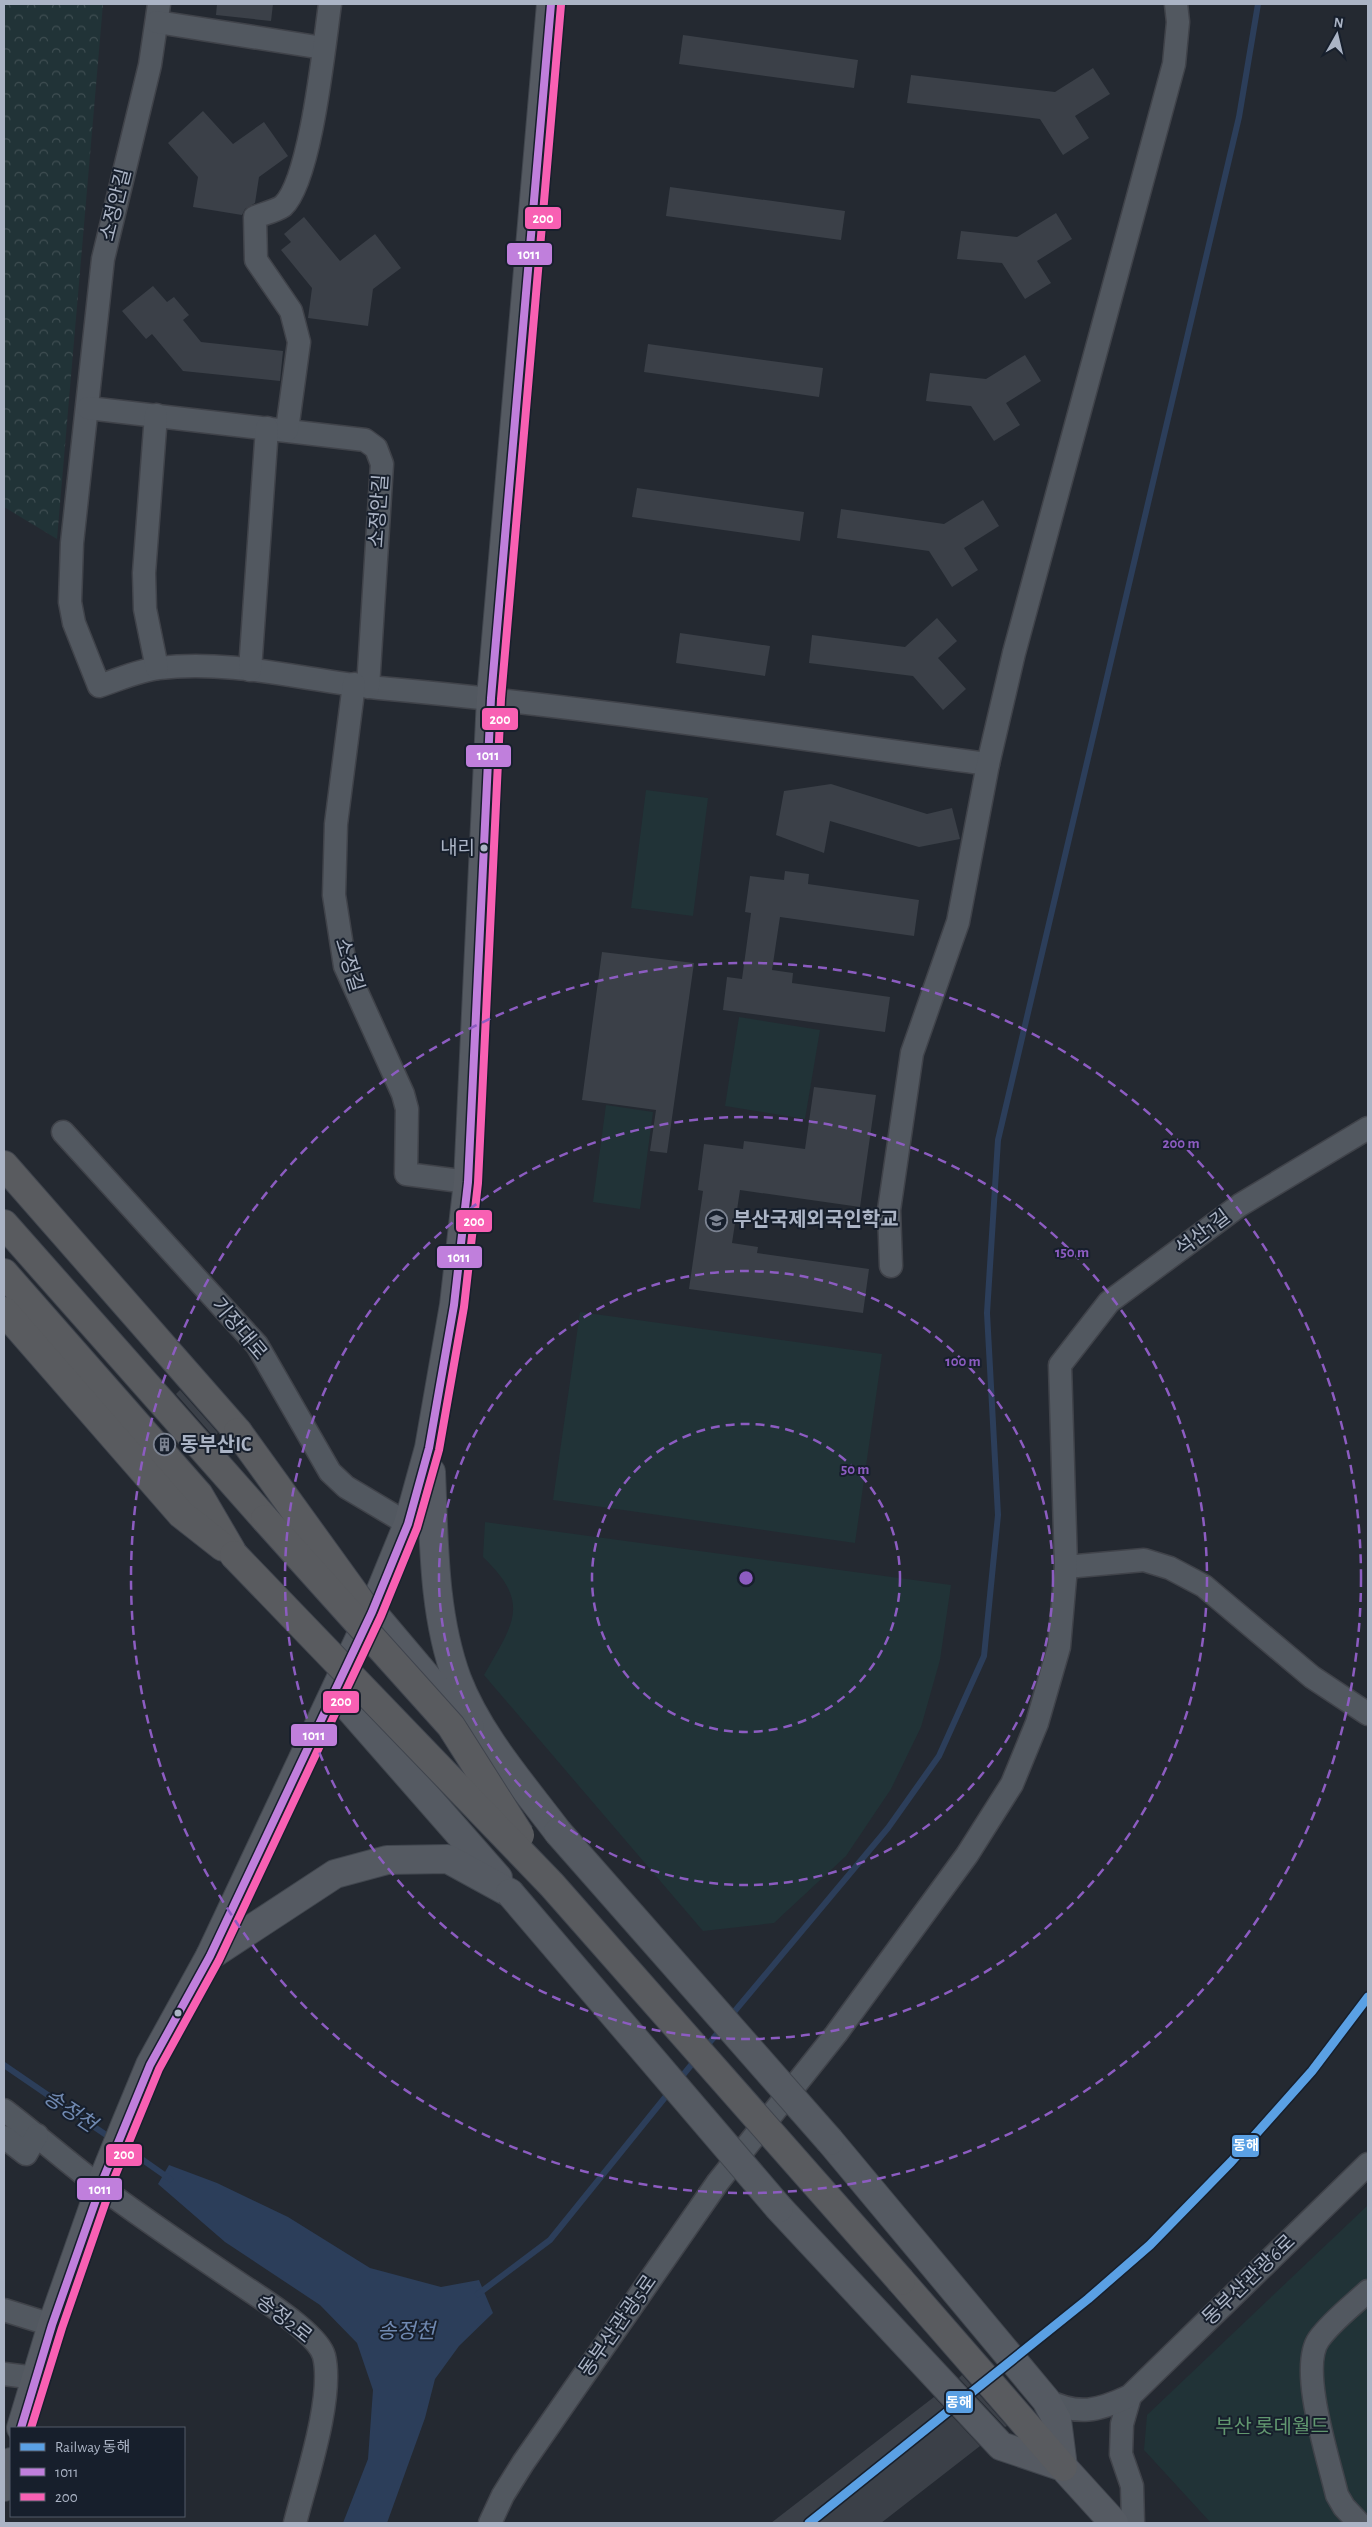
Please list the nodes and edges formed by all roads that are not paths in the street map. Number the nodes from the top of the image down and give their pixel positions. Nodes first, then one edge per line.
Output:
1 (330, 4) edge
2 (551, 4) edge
3 (1176, 4) edge
4 (158, 13) edge
5 (323, 48) junction
6 (88, 408) junction
7 (156, 415) junction
8 (277, 429) junction
9 (157, 668) junction
10 (250, 670) junction
11 (361, 685) junction
12 (492, 698) junction
13 (988, 764) junction
14 (1368, 1128) edge
15 (63, 1132) dead end
16 (4, 1165) edge
17 (468, 1182) junction
18 (4, 1224) edge
19 (890, 1266) dead end
20 (4, 1272) edge
21 (4, 1311) edge
22 (1060, 1365) joint
23 (429, 1448) junction
24 (408, 1524) junction
25 (234, 1555) junction
26 (1066, 1567) junction
27 (372, 1612) junction
28 (336, 1693) junction
29 (1368, 1714) edge
30 (451, 1726) junction
31 (558, 1832) junction
32 (552, 1885) junction
33 (510, 1893) junction
34 (210, 1956) junction
35 (4, 2110) edge
36 (37, 2135) junction
37 (4, 2137) edge
38 (1368, 2164) edge
39 (102, 2182) junction
40 (1368, 2291) edge
41 (4, 2310) edge
42 (52, 2325) junction
43 (4, 2374) edge
44 (36, 2378) junction
45 (1130, 2396) junction
46 (1046, 2400) junction
47 (21, 2427) edge
48 (10, 2466) edge
49 (1063, 2467) junction
50 (4, 2487) edge
51 (295, 2523) edge
52 (490, 2523) edge
53 (1114, 2523) edge
54 (1133, 2523) edge
55 (1359, 2523) edge

1 - 5 street
2 - 12 main road
3 - 13 street
4 - 5 street
4 - 6 street, 소정안길
5 - 8 street
6 - 7 street, 소정안길
6 - 9 street, 소정안길
7 - 8 street, 소정안길
7 - 9 street
8 - 10 street
8 - 11 street, 소정안길
9 - 10 street, 소정안길
10 - 11 street, 소정안길
11 - 12 street, 소정안길
11 - 17 street, 소정길
12 - 13 street, 소정안길
12 - 17 main road
13 - 19 street
14 - 22 street, 석산1길
15 - 24 street, 기장대로
16 - 30 highway, bridge
17 - 23 main road
18 - 30 highway, bridge
20 - 25 highway
21 - 25 highway
22 - 26 street, 동부산관광5로
23 - 24 main road
23 - 31 main road
24 - 27 main road
25 - 32 highway, bridge
26 - 29 street
26 - 52 street, 동부산관광5로
27 - 28 main road
27 - 31 main road
28 - 33 main road
28 - 34 main road
30 - 32 highway, bridge
31 - 46 main road, bridge
32 - 49 highway, bridge
33 - 34 main road
33 - 49 main road, bridge
34 - 39 main road
35 - 36 street, 송정2로
36 - 37 street
36 - 39 street, 송정2로
38 - 45 street, 동부산관광6로
39 - 42 main road
39 - 51 street, 송정2로
40 - 55 street
41 - 42 street
42 - 44 main road
43 - 44 street
44 - 47 main road
45 - 46 street, 동부산관광6로
45 - 54 street, 동부산관광6로
46 - 49 main road
48 - 50 main road
49 - 53 main road

